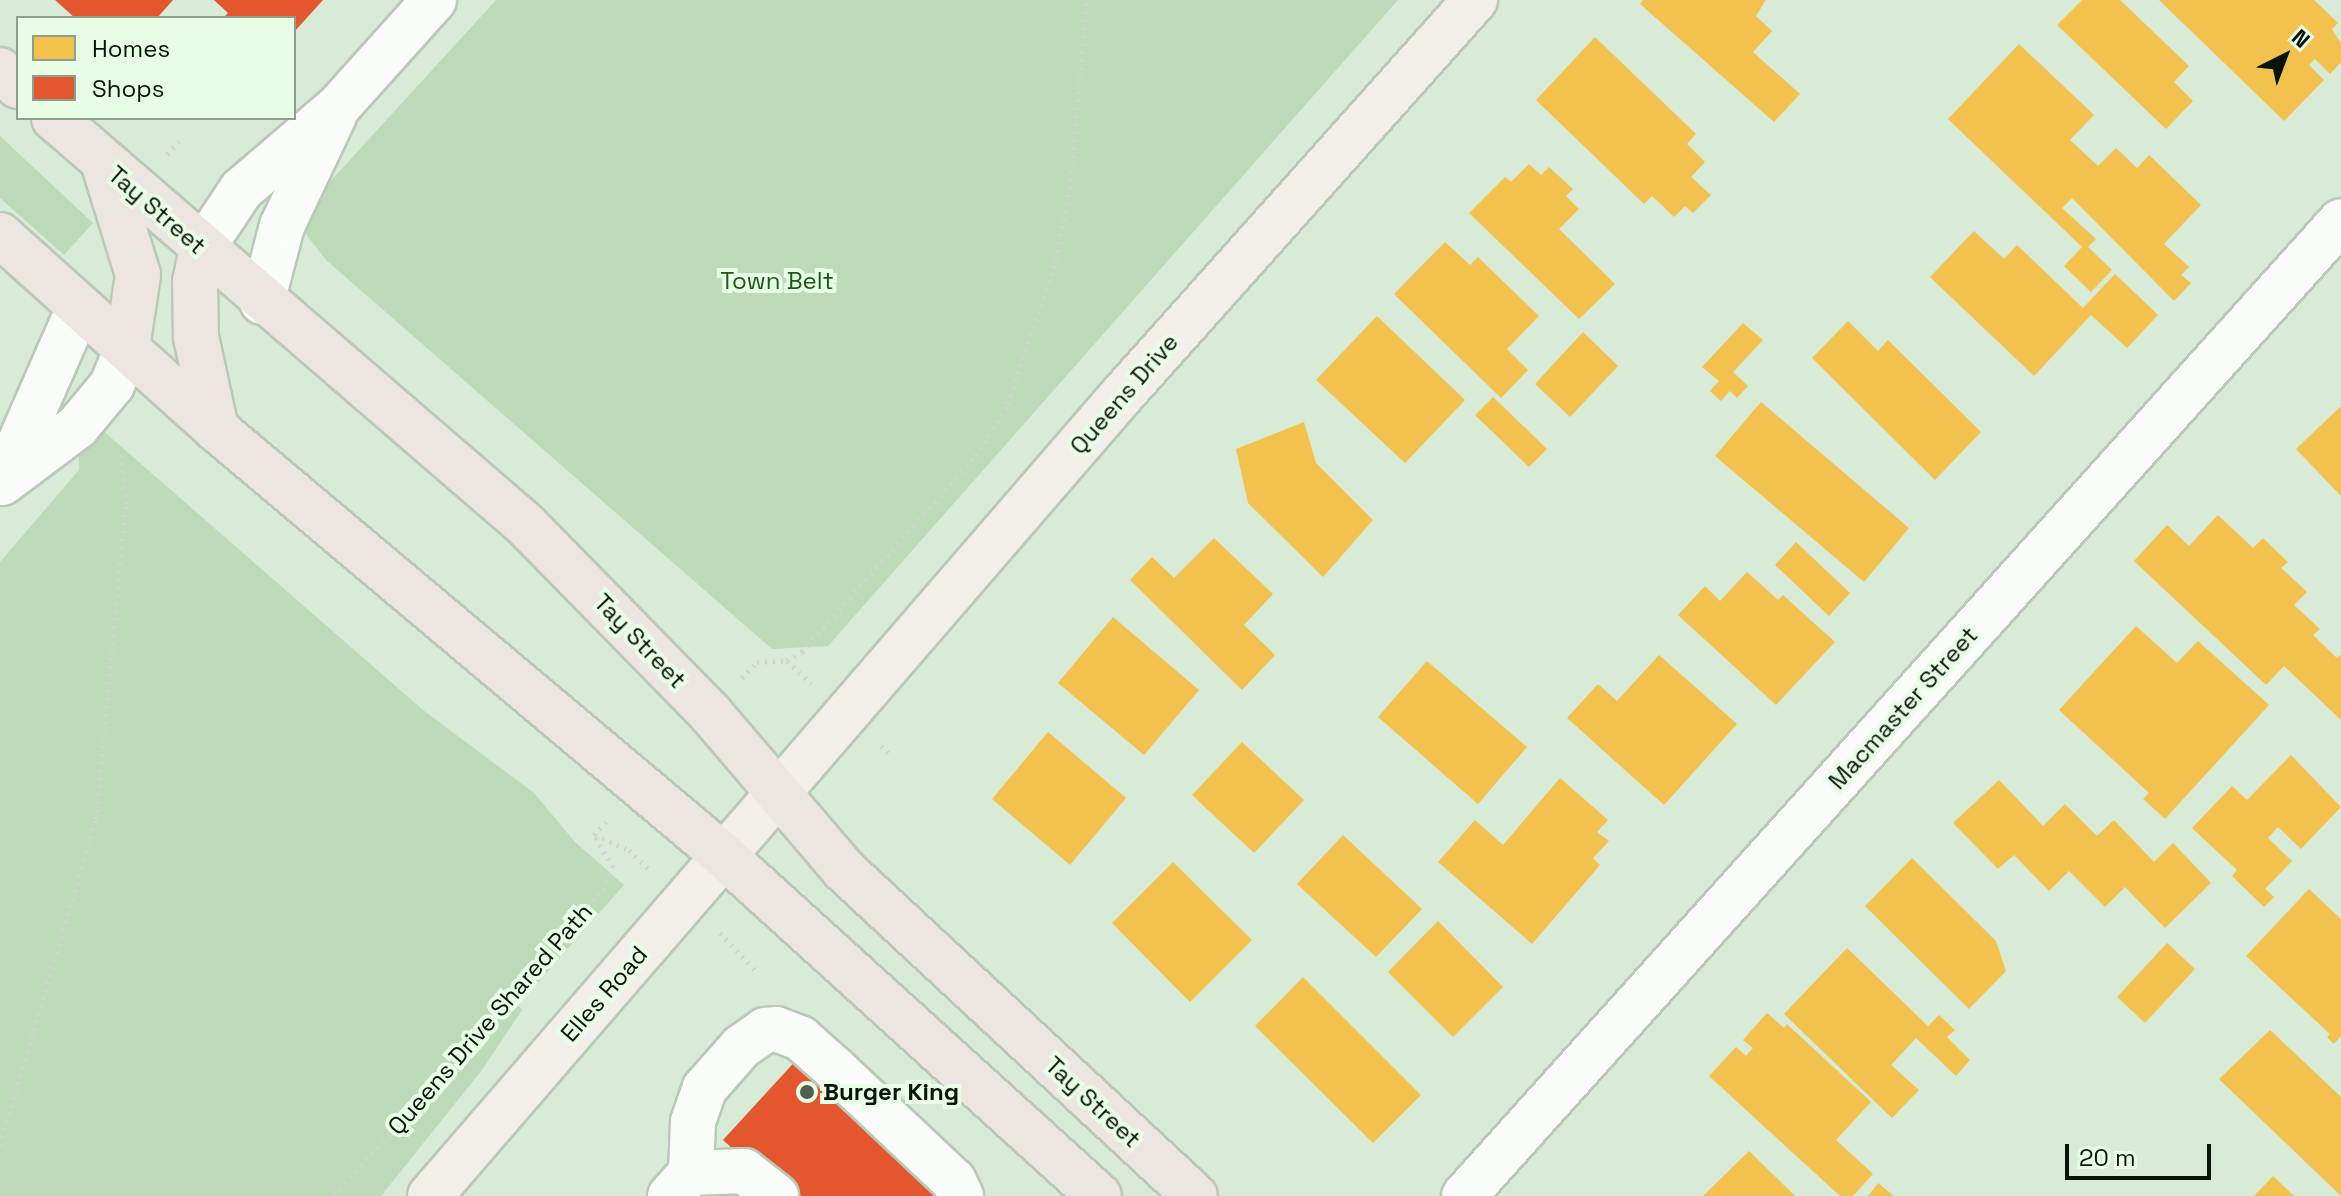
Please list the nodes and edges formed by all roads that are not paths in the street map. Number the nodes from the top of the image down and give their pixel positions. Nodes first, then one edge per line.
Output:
1 (434, 0) edge
2 (1475, 0) edge
3 (0, 70) edge
4 (16, 84) edge
5 (338, 107) junction
6 (56, 120) edge
7 (104, 163) junction
8 (2341, 221) edge
9 (0, 235) edge
10 (202, 249) junction
11 (262, 302) junction
12 (79, 308) junction
13 (127, 348) junction
14 (216, 429) junction
15 (1, 484) edge
16 (779, 793) junction
17 (724, 856) junction
18 (680, 1184) edge
19 (430, 1196) edge
20 (776, 1196) edge
21 (961, 1196) edge
22 (1099, 1196) edge
23 (1195, 1196) edge
24 (1464, 1196) edge

1 - 5 street
2 - 16 main road, Queens Drive
3 - 4 highway
5 - 10 street
5 - 11 street
6 - 7 highway, Tay Street
7 - 10 highway, Tay Street
7 - 13 highway
8 - 24 street, Macmaster Street
9 - 12 highway
10 - 11 highway, Tay Street
10 - 14 highway
11 - 16 highway, Tay Street
12 - 13 highway
12 - 15 street
13 - 14 highway
13 - 15 street
14 - 17 highway
16 - 17 main road, Elles Road
16 - 23 highway, Tay Street
17 - 19 main road, Elles Road
17 - 22 highway
18 - 20 street
18 - 21 street

